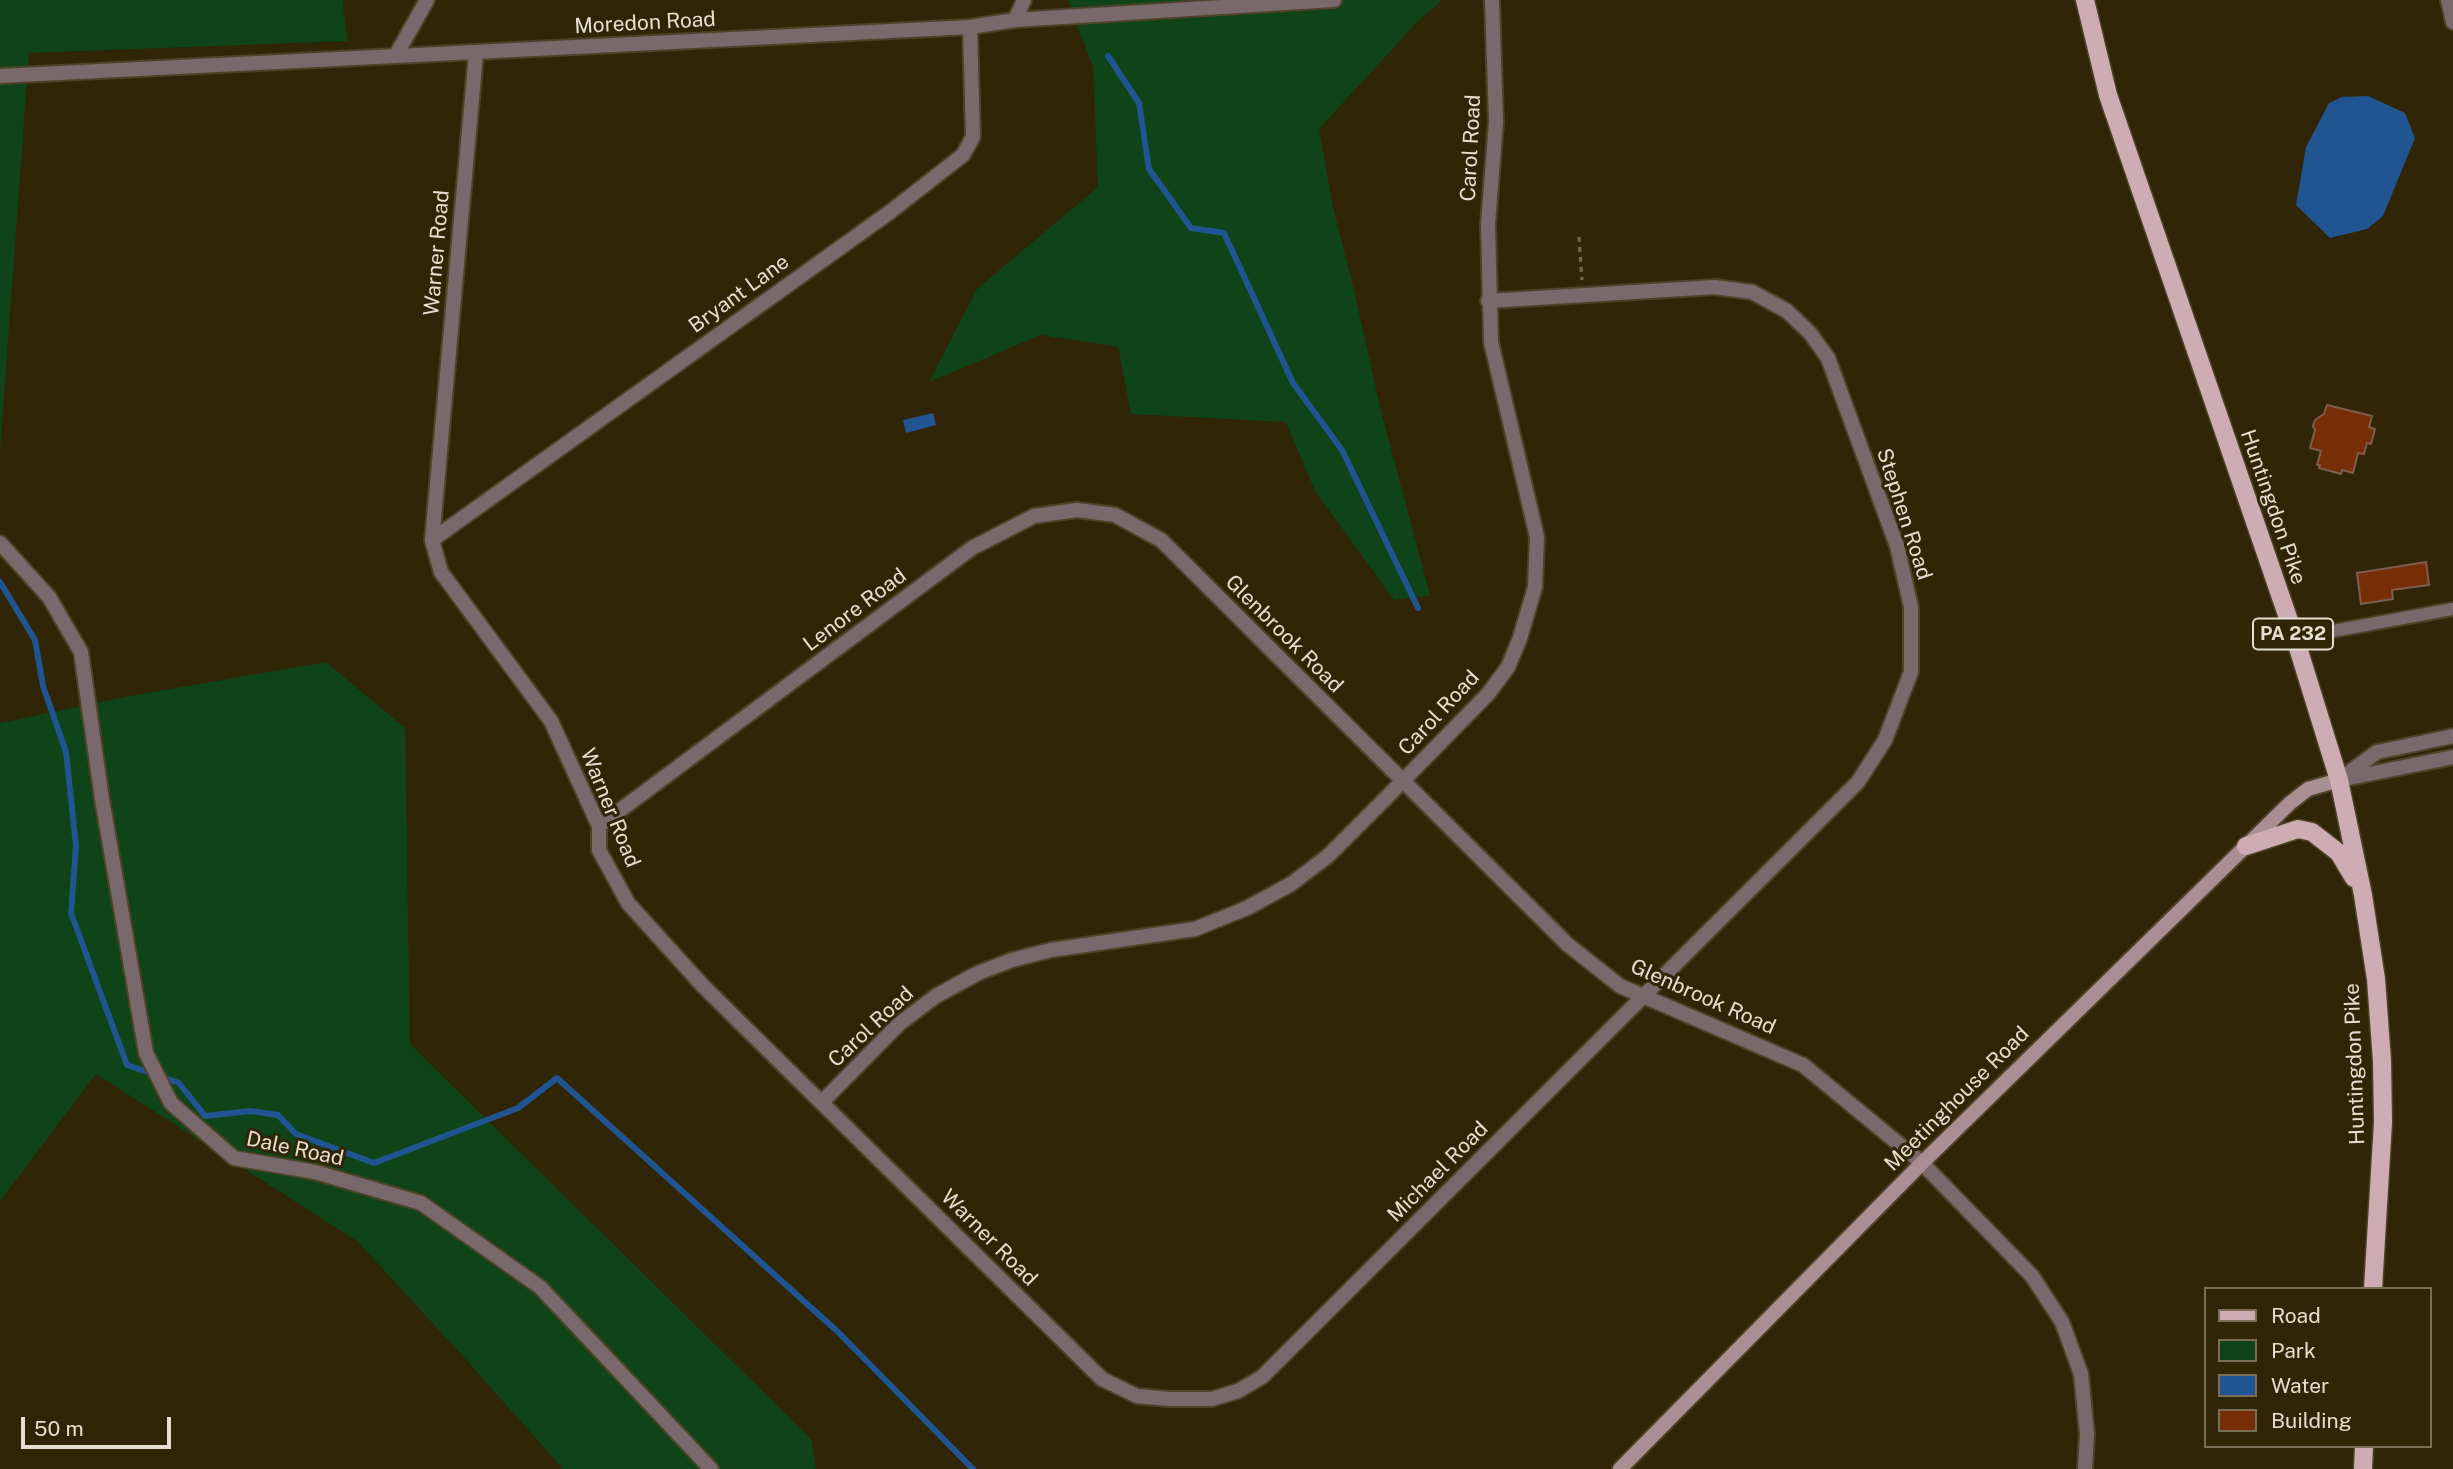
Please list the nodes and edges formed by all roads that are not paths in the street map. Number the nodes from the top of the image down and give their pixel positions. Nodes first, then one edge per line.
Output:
1 (427, 0) edge
2 (1024, 0) edge
3 (1334, 0) edge
4 (1492, 0) edge
5 (2085, 0) edge
6 (2448, 0) edge
7 (1015, 20) junction
8 (2453, 22) edge
9 (970, 27) junction
10 (476, 54) junction
11 (396, 55) junction
12 (0, 76) edge
13 (1488, 301) junction
14 (432, 540) junction
15 (1161, 540) joint
16 (0, 543) edge
17 (2453, 609) edge
18 (2295, 638) junction
19 (2453, 736) edge
20 (2453, 757) edge
21 (2339, 780) junction
22 (1402, 782) junction
23 (599, 827) junction
24 (2245, 846) junction
25 (2363, 895) junction
26 (1643, 996) junction
27 (822, 1102) junction
28 (1922, 1163) junction
29 (2373, 1287) edge
30 (1262, 1377) joint
31 (2364, 1448) edge
32 (698, 1456) junction
33 (688, 1469) edge
34 (711, 1469) edge
35 (1620, 1469) edge
36 (2085, 1469) edge
37 (2362, 1469) edge

1 - 11 street
2 - 7 street
3 - 7 street, Moredon Road
4 - 13 street, Carol Road
5 - 18 main road, Huntingdon Pike / PA 232
6 - 8 street
7 - 9 street, Moredon Road
9 - 10 street, Moredon Road
9 - 14 street, Bryant Lane
10 - 11 street, Moredon Road
10 - 14 street, Warner Road
11 - 12 street, Moredon Road
13 - 22 street, Carol Road
13 - 26 street, Stephen Road
14 - 23 street, Warner Road
15 - 22 street, Glenbrook Road
15 - 23 street, Lenore Road
16 - 32 street, Dale Road
17 - 18 lane
18 - 21 main road, Huntingdon Pike / PA 232
19 - 21 street
20 - 21 street
21 - 24 street, Meetinghouse Road
21 - 25 main road, Huntingdon Pike / PA 232
22 - 26 street, Glenbrook Road
22 - 27 street, Carol Road
23 - 27 street, Warner Road
24 - 25 main road
24 - 28 street, Meetinghouse Road
25 - 29 main road, Huntingdon Pike / PA 232
26 - 28 street, Glenbrook Road
26 - 30 street, Michael Road
27 - 30 street, Warner Road
28 - 35 street, Meetinghouse Road
28 - 36 street, Glenbrook Road
31 - 37 main road
32 - 33 street
32 - 34 street, Dale Road

